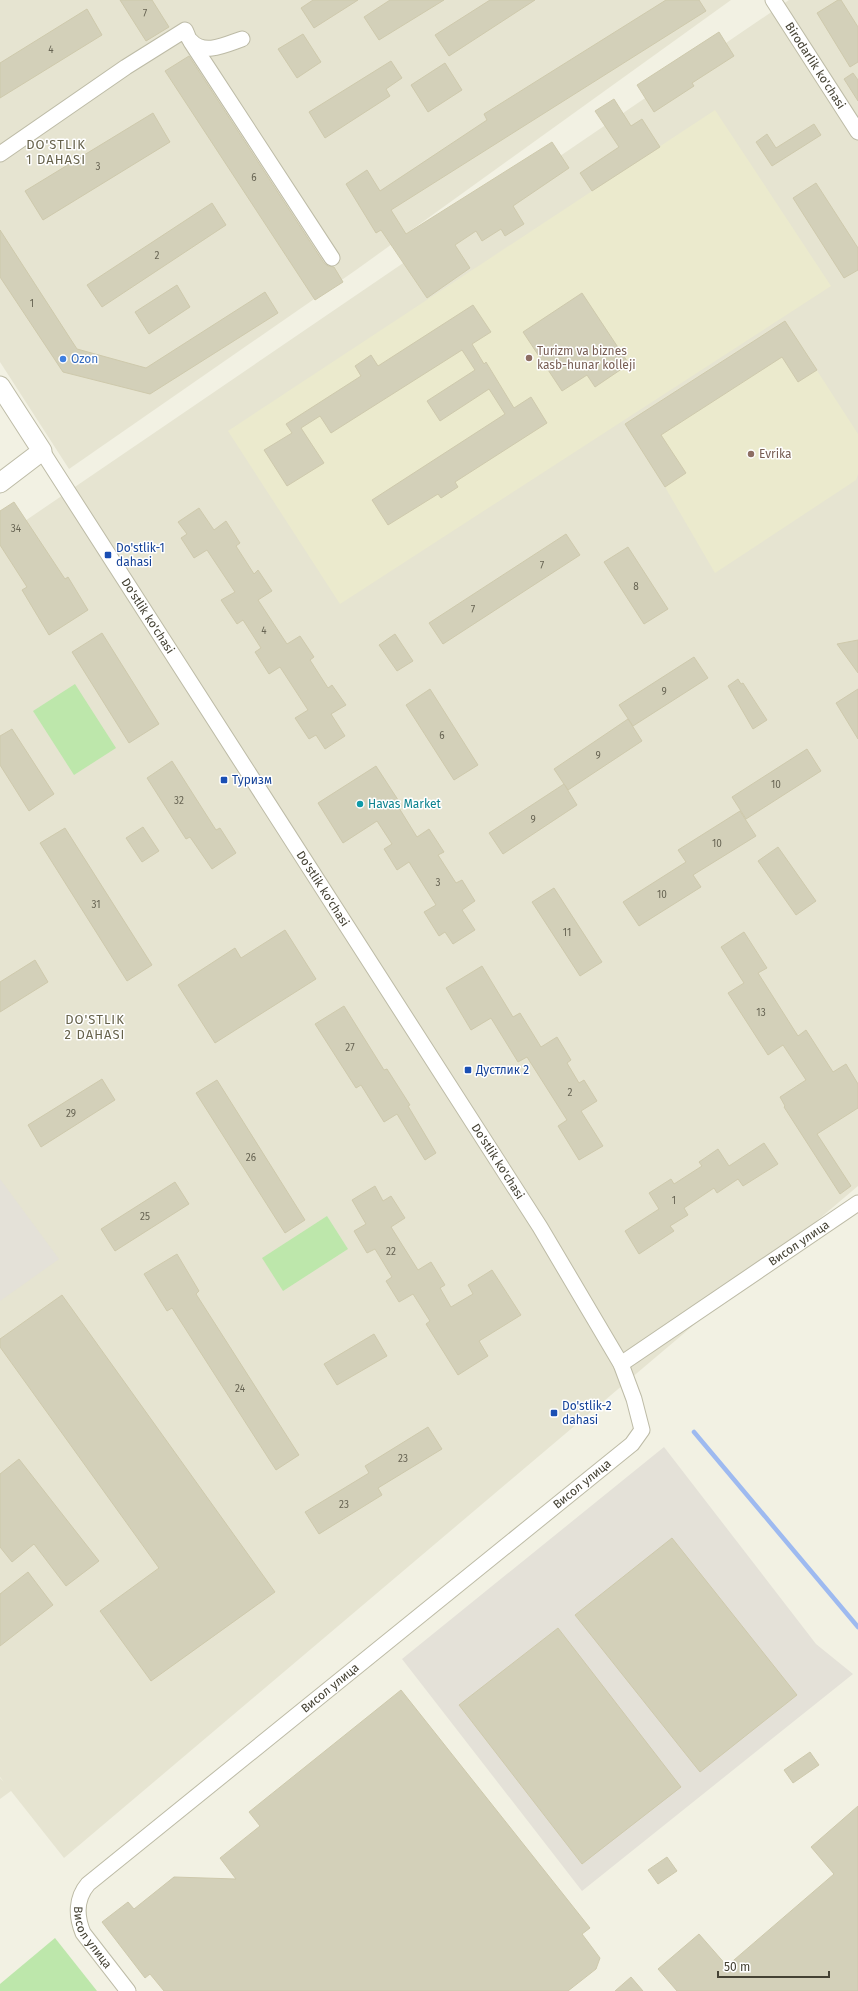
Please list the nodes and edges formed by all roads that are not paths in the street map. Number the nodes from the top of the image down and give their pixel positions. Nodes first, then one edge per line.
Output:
1 (773, 0) edge
2 (242, 39) dead end
3 (191, 41) junction
4 (858, 132) edge
5 (0, 154) edge
6 (332, 258) dead end
7 (0, 386) edge
8 (42, 451) junction
9 (0, 483) edge
10 (858, 1202) edge
11 (621, 1364) junction
12 (634, 1399) joint
13 (128, 1991) edge

1 - 4 street, Birodarlik ko'chasi
2 - 3 street
3 - 5 street
3 - 6 street
7 - 8 street, Do'stlik ko'chasi
8 - 9 street
8 - 11 street, Do'stlik ko'chasi
10 - 11 street, Висол улица
11 - 12 street, Do'stlik ko'chasi
12 - 13 street, Висол улица

